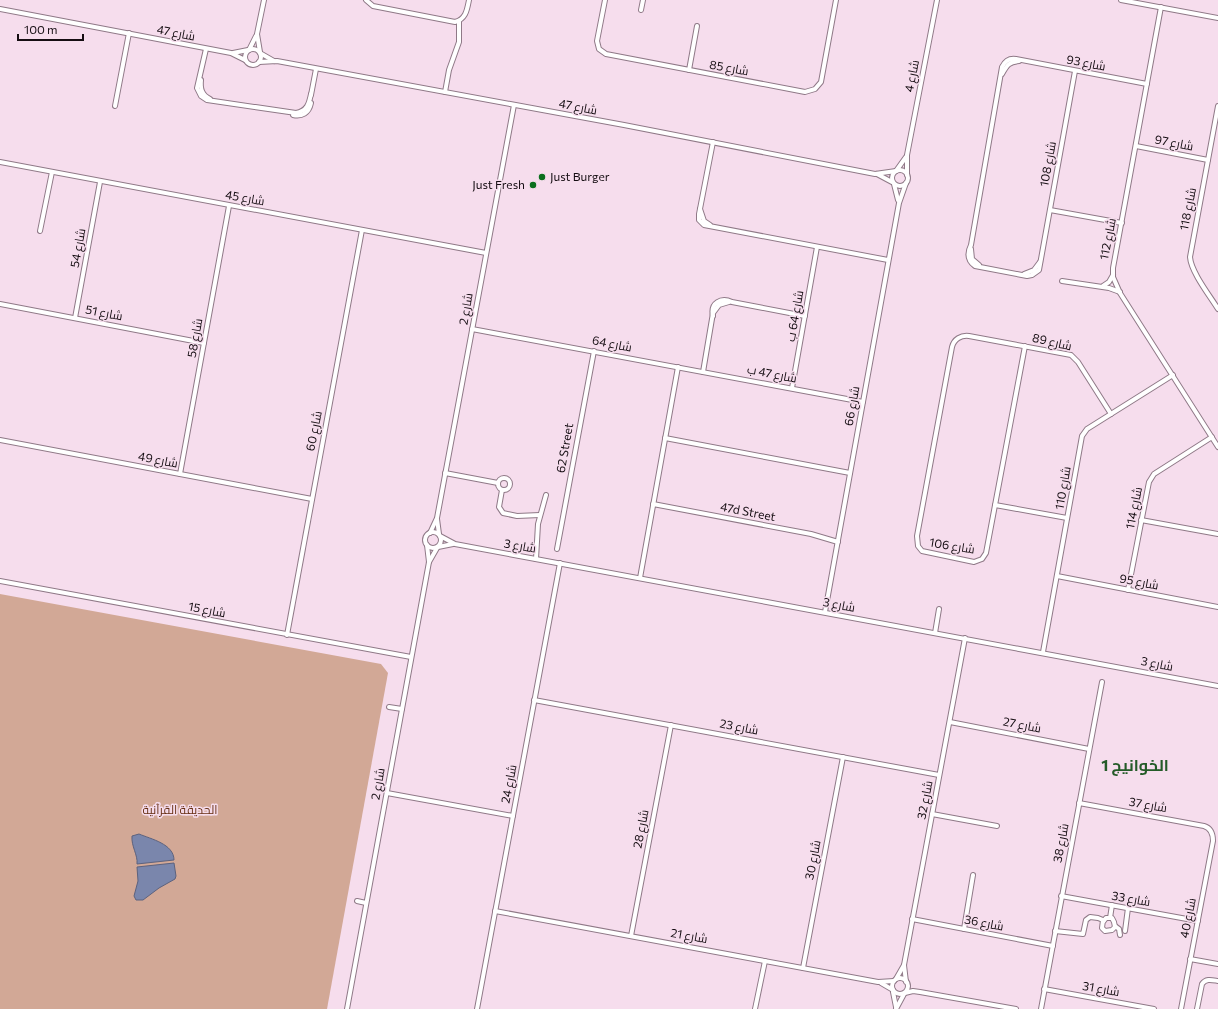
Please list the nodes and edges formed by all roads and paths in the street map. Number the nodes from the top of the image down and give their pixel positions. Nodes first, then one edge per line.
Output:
1 (264, 0) edge
2 (366, 0) edge
3 (468, 0) edge
4 (605, 0) edge
5 (643, 0) edge
6 (835, 0) edge
7 (937, 0) edge
8 (1121, 0) edge
9 (1161, 7) junction
10 (0, 9) edge
11 (641, 10) dead end
12 (1218, 18) edge
13 (459, 21) junction
14 (697, 26) dead end
15 (129, 34) junction
16 (258, 34) junction
17 (206, 48) junction
18 (249, 50) junction
19 (231, 53) junction
20 (260, 53) junction
21 (245, 60) junction
22 (259, 62) junction
23 (277, 62) junction
24 (316, 69) junction
25 (689, 70) junction
26 (1075, 71) junction
27 (1002, 75) joint
28 (1147, 84) junction
29 (445, 92) junction
30 (514, 105) junction
31 (115, 106) dead end
32 (1218, 106) edge
33 (713, 142) junction
34 (1136, 146) junction
35 (907, 155) junction
36 (1208, 160) junction
37 (0, 162) edge
38 (896, 171) junction
39 (52, 172) junction
40 (875, 174) junction
41 (907, 175) junction
42 (100, 182) junction
43 (894, 183) junction
44 (906, 183) junction
45 (899, 204) junction
46 (229, 206) junction
47 (1050, 210) junction
48 (1122, 223) junction
49 (362, 230) junction
50 (40, 231) dead end
51 (817, 247) junction
52 (486, 252) junction
53 (888, 260) junction
54 (1112, 275) junction
55 (1062, 280) dead end
56 (1103, 286) junction
57 (1120, 293) junction
58 (0, 304) edge
59 (1218, 310) edge
60 (805, 316) junction
61 (75, 318) junction
62 (472, 328) junction
63 (958, 338) joint
64 (204, 342) junction
65 (1025, 346) junction
66 (594, 351) junction
67 (678, 367) junction
68 (703, 372) junction
69 (1173, 375) junction
70 (792, 388) junction
71 (863, 402) junction
72 (1111, 414) junction
73 (1212, 437) junction
74 (666, 438) junction
75 (0, 440) edge
76 (1218, 447) edge
77 (445, 473) junction
78 (850, 473) junction
79 (180, 474) junction
80 (498, 483) junction
81 (502, 490) junction
82 (546, 495) dead end
83 (312, 499) junction
84 (653, 504) junction
85 (995, 505) junction
86 (540, 515) junction
87 (437, 518) junction
88 (1068, 518) junction
89 (1142, 520) junction
90 (430, 533) junction
91 (1218, 534) edge
92 (440, 535) junction
93 (838, 542) junction
94 (455, 544) junction
95 (427, 546) junction
96 (437, 548) junction
97 (557, 549) dead end
98 (536, 559) junction
99 (429, 562) junction
100 (560, 563) junction
101 (1057, 576) junction
102 (640, 578) junction
103 (0, 582) edge
104 (1128, 590) junction
105 (1218, 607) edge
106 (939, 609) dead end
107 (825, 612) junction
108 (935, 633) junction
109 (287, 635) junction
110 (965, 638) junction
111 (1043, 652) junction
112 (411, 658) junction
113 (1102, 682) dead end
114 (1218, 686) edge
115 (534, 700) junction
116 (389, 707) dead end
117 (402, 709) junction
118 (950, 722) junction
119 (671, 725) junction
120 (1090, 749) junction
121 (843, 757) junction
122 (940, 775) junction
123 (386, 793) junction
124 (1079, 803) junction
125 (932, 814) junction
126 (513, 816) junction
127 (997, 826) dead end
128 (1211, 831) joint
129 (973, 875) dead end
130 (1061, 896) junction
131 (357, 901) dead end
132 (366, 903) junction
133 (1112, 905) junction
134 (1128, 908) junction
135 (495, 911) junction
136 (1110, 918) junction
137 (912, 919) junction
138 (1198, 921) junction
139 (1103, 922) junction
140 (1115, 926) junction
141 (964, 929) junction
142 (1055, 930) junction
143 (1125, 930) dead end
144 (1120, 935) dead end
145 (631, 936) junction
146 (1053, 946) junction
147 (1190, 959) junction
148 (765, 961) junction
149 (1218, 964) edge
150 (904, 965) junction
151 (803, 968) junction
152 (895, 980) junction
153 (1218, 981) edge
154 (878, 982) junction
155 (907, 982) junction
156 (1044, 989) junction
157 (893, 991) junction
158 (920, 992) junction
159 (904, 993) junction
160 (347, 1009) edge
161 (477, 1009) edge
162 (756, 1009) edge
163 (896, 1009) edge
164 (1016, 1009) edge
165 (1041, 1009) edge
166 (1154, 1009) edge
167 (1181, 1009) edge
168 (1197, 1009) edge

1 - 16 street
2 - 13 street
3 - 13 street
4 - 25 street, شارع 85
5 - 11 street
6 - 25 street, شارع 85
7 - 35 street, شارع 4
8 - 9 street
9 - 12 street
9 - 28 street, شارع 112
10 - 15 street, شارع 47
13 - 29 street
14 - 25 street
15 - 17 street, شارع 47
15 - 31 street
16 - 18 street
16 - 20 street
17 - 19 street, شارع 47
17 - 24 street
18 - 19 street, شارع 47
18 - 20 street
18 - 21 street
19 - 21 street, شارع 47
20 - 22 street
20 - 23 street, شارع 47
21 - 22 street
22 - 23 street, شارع 47
23 - 24 street, شارع 47
24 - 29 street, شارع 47
26 - 27 street, شارع 93
26 - 28 street, شارع 93
26 - 47 street, شارع 108
27 - 47 street, شارع 108
28 - 34 street, شارع 112
29 - 30 street, شارع 47
30 - 33 street, شارع 47
30 - 52 street, شارع 2
32 - 36 street, شارع 118
33 - 40 street, شارع 47
33 - 51 street
34 - 36 street, شارع 97
34 - 48 street, شارع 112
35 - 38 street, شارع 4
35 - 41 street, شارع 4
36 - 59 street, شارع 118
37 - 39 street, شارع 45
38 - 40 street, شارع 47
38 - 41 street
38 - 43 street
39 - 42 street, شارع 45
39 - 50 street
40 - 43 street, شارع 47
41 - 44 street
42 - 46 street, شارع 45
42 - 61 street, شارع 54
43 - 44 street
43 - 45 street, شارع 66
44 - 45 street, شارع 66
45 - 53 street, شارع 66
46 - 49 street, شارع 45
46 - 64 street, شارع 58
47 - 48 street
48 - 54 street, شارع 112
49 - 52 street, شارع 45
49 - 83 street, شارع 60
51 - 53 street
51 - 60 street, شارع 64 ب
52 - 62 street, شارع 2
53 - 71 street, شارع 66
54 - 56 street
54 - 57 street, شارع 112
55 - 56 street
56 - 57 street
57 - 69 street, شارع 112
58 - 61 street, شارع 51
60 - 68 street
60 - 70 street, شارع 64 ب
61 - 64 street, شارع 51
62 - 66 street, شارع 64
62 - 77 street, شارع 2
63 - 65 street, شارع 89
63 - 85 street, شارع 106
64 - 79 street, شارع 58
65 - 72 street, شارع 89
65 - 85 street, شارع 106
66 - 67 street, شارع 64
66 - 97 street, 62 Street
67 - 68 street, شارع 47 ب
67 - 74 street
68 - 70 street, شارع 47 ب
69 - 72 street, شارع 110
69 - 73 street, شارع 112
70 - 71 street, شارع 47 ب
71 - 78 street, شارع 66
72 - 88 street, شارع 110
73 - 76 street, شارع 112
73 - 89 street, شارع 114
74 - 78 street
74 - 84 street
75 - 79 street, شارع 49
77 - 80 street
77 - 87 street, شارع 2
78 - 93 street, شارع 66
79 - 83 street, شارع 49
80 - 81 street
80 - 81 street
81 - 86 street
82 - 86 street
83 - 109 street, شارع 60
84 - 93 street, 47d Street
84 - 102 street
85 - 88 street
86 - 98 street
87 - 90 street, شارع 2
87 - 92 street, شارع 2
88 - 101 street, شارع 110
89 - 91 street
89 - 104 street, شارع 114
90 - 92 street
90 - 95 street
92 - 94 street, شارع 3
92 - 96 street
93 - 107 street, شارع 66
94 - 96 street, شارع 3
94 - 98 street, شارع 3
95 - 96 street
95 - 99 street, شارع 2
96 - 99 street, شارع 2
98 - 100 street, شارع 3
99 - 112 street, شارع 2
100 - 102 street, شارع 3
100 - 115 street, شارع 24
101 - 104 street, شارع 95
101 - 111 street, شارع 110
102 - 107 street, شارع 3
103 - 109 street, شارع 15
104 - 105 street, شارع 95
106 - 108 street
107 - 108 street, شارع 3
108 - 110 street, شارع 3
109 - 112 street, شارع 15
110 - 111 street, شارع 3
110 - 118 street, شارع 32
111 - 114 street, شارع 3
112 - 117 street, شارع 2
113 - 120 street, شارع 38
115 - 119 street, شارع 23
115 - 126 street, شارع 24
116 - 117 street
117 - 123 street, شارع 2
118 - 120 street, شارع 27
118 - 122 street, شارع 32
119 - 121 street, شارع 23
119 - 145 street, شارع 28
120 - 124 street, شارع 38
121 - 122 street, شارع 23
121 - 151 street, شارع 30
122 - 125 street, شارع 32
123 - 126 street
123 - 132 street, شارع 2
124 - 128 street, شارع 37
124 - 130 street, شارع 38
125 - 127 street
125 - 137 street, شارع 32
126 - 135 street, شارع 24
128 - 138 street, شارع 40
129 - 141 street
130 - 133 street, شارع 33
130 - 142 street, شارع 38
131 - 132 street
132 - 160 street, شارع 2
133 - 134 street, شارع 33
133 - 136 street
134 - 138 street, شارع 33
134 - 143 street
135 - 145 street, شارع 21
135 - 161 street, شارع 24
136 - 139 street
136 - 140 street
137 - 141 street, شارع 36
137 - 150 street, شارع 32
138 - 147 street, شارع 40
139 - 140 street
139 - 142 street
140 - 144 street
141 - 146 street, شارع 36
142 - 146 street, شارع 38
145 - 148 street, شارع 21
146 - 156 street, شارع 38
147 - 149 street
147 - 167 street, شارع 40
148 - 151 street, شارع 21
148 - 162 street
150 - 152 street, شارع 32
150 - 155 street, شارع 32
151 - 154 street, شارع 21
152 - 154 street, شارع 21
152 - 155 street
152 - 157 street
153 - 168 street
154 - 157 street, شارع 21
155 - 158 street
155 - 159 street
156 - 165 street, شارع 38
156 - 166 street, شارع 31
157 - 159 street
157 - 163 street
158 - 159 street
158 - 164 street
159 - 163 street

